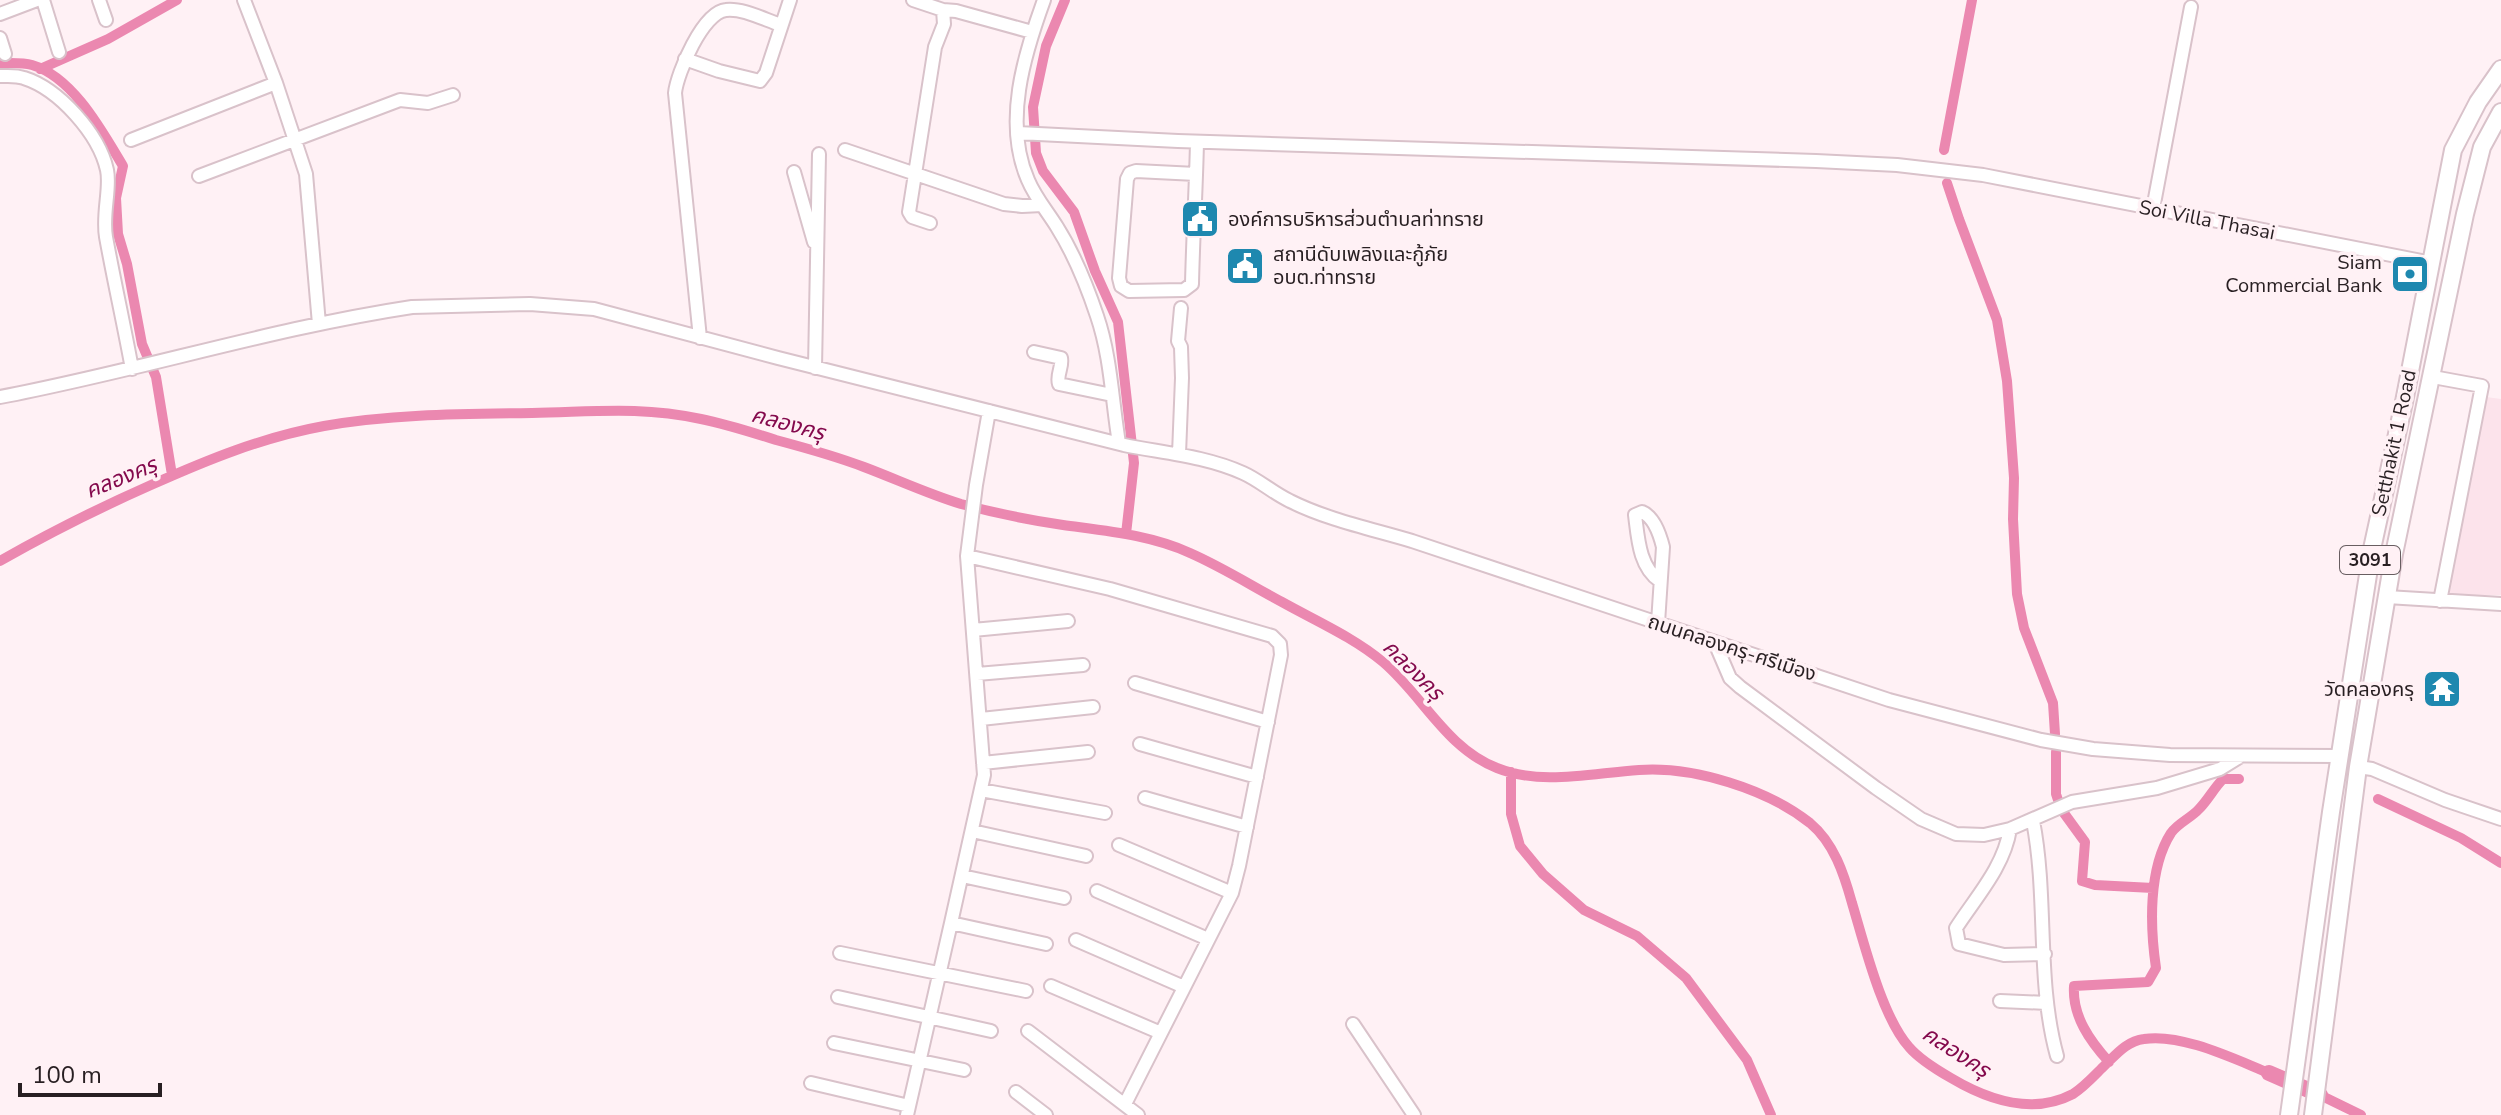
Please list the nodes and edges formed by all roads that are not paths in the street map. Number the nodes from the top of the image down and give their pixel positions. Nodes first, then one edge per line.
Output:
1 (43, 0) edge
2 (99, 0) edge
3 (244, 0) edge
4 (790, 0) edge
5 (913, 0) edge
6 (1044, 0) edge
7 (30, 1) edge
8 (2191, 7) dead end
9 (943, 10) junction
10 (0, 14) edge
11 (106, 20) dead end
12 (781, 25) junction
13 (1032, 32) junction
14 (0, 38) edge
15 (59, 52) dead end
16 (5, 54) dead end
17 (685, 59) junction
18 (2501, 69) edge
19 (0, 76) edge
20 (276, 83) junction
21 (453, 95) dead end
22 (2501, 112) edge
23 (1021, 134) junction
24 (131, 140) dead end
25 (296, 140) junction
26 (1197, 142) junction
27 (845, 150) dead end
28 (819, 154) dead end
29 (794, 172) dead end
30 (915, 174) junction
31 (1196, 174) junction
32 (199, 176) dead end
33 (1042, 205) junction
34 (2153, 209) junction
35 (930, 223) dead end
36 (817, 251) junction
37 (2432, 263) junction
38 (2426, 292) junction
39 (2449, 296) junction
40 (1181, 308) dead end
41 (319, 324) junction
42 (2419, 328) junction
43 (2441, 333) junction
44 (700, 338) junction
45 (1034, 352) dead end
46 (144, 366) junction
47 (815, 368) junction
48 (2433, 377) junction
49 (1112, 395) junction
50 (0, 397) edge
51 (989, 411) junction
52 (1121, 444) junction
53 (1179, 454) junction
54 (967, 556) junction
55 (1660, 581) junction
56 (2387, 597) junction
57 (2440, 601) junction
58 (2501, 604) edge
59 (1068, 621) dead end
60 (1658, 623) junction
61 (973, 630) junction
62 (1715, 643) junction
63 (1083, 665) dead end
64 (977, 674) junction
65 (1135, 683) dead end
66 (1093, 707) dead end
67 (981, 719) junction
68 (1268, 722) junction
69 (1140, 744) dead end
70 (1088, 752) dead end
71 (2243, 755) junction
72 (2339, 756) junction
73 (983, 763) junction
74 (2358, 767) junction
75 (1257, 777) junction
76 (981, 790) junction
77 (1145, 798) dead end
78 (1105, 813) dead end
79 (2501, 819) edge
80 (2033, 821) junction
81 (1247, 827) junction
82 (2010, 829) junction
83 (972, 831) junction
84 (1119, 845) dead end
85 (1086, 856) dead end
86 (962, 876) junction
87 (1097, 891) dead end
88 (1232, 893) junction
89 (1064, 898) dead end
90 (951, 923) junction
91 (1208, 939) junction
92 (1076, 940) dead end
93 (1046, 944) dead end
94 (840, 953) dead end
95 (2045, 954) junction
96 (938, 973) junction
97 (1051, 986) dead end
98 (1184, 987) junction
99 (1026, 991) dead end
100 (838, 997) dead end
101 (2000, 1001) dead end
102 (2047, 1003) junction
103 (929, 1017) junction
104 (1353, 1024) dead end
105 (991, 1031) dead end
106 (1028, 1031) dead end
107 (1161, 1033) junction
108 (834, 1043) dead end
109 (2057, 1056) dead end
110 (920, 1061) junction
111 (964, 1070) dead end
112 (811, 1083) dead end
113 (1016, 1092) dead end
114 (1125, 1104) junction
115 (2290, 1108) edge
116 (908, 1110) edge
117 (2314, 1110) edge
118 (1046, 1115) edge
119 (1138, 1115) edge
120 (1414, 1115) edge

1 - 15 street
2 - 11 street
3 - 20 street
4 - 12 street
5 - 9 street
6 - 13 street
7 - 10 street
8 - 34 street
9 - 13 street
9 - 30 street
12 - 17 street
12 - 17 street
13 - 23 street
14 - 16 street
17 - 44 street
18 - 37 main road, Setthakit 1 Road / 3091
19 - 46 street
20 - 24 street
20 - 25 street
21 - 25 street
22 - 39 main road, Setthakit 1 Road / 3091
23 - 26 street, Soi Villa Thasai
23 - 33 street
25 - 32 street
25 - 41 street
26 - 31 street
26 - 34 street, Soi Villa Thasai
27 - 30 street
28 - 36 street
29 - 36 street
30 - 33 street
30 - 35 street
31 - 31 street
33 - 49 street
34 - 37 street, Soi Villa Thasai
36 - 47 street
37 - 38 main road, Setthakit 1 Road / 3091
38 - 39 main road
38 - 42 main road, Setthakit 1 Road / 3091
39 - 43 main road, Setthakit 1 Road / 3091
40 - 53 street
41 - 44 street, ถนนคลองครุ-ศรีเมือง
41 - 46 street, ถนนคลองครุ-ศรีเมือง
42 - 43 main road
42 - 72 main road, Setthakit 1 Road / 3091
43 - 48 main road, Setthakit 1 Road / 3091
44 - 47 street, ถนนคลองครุ-ศรีเมือง
45 - 49 street
46 - 50 street, ถนนคลองครุ-ศรีเมือง
47 - 51 street, ถนนคลองครุ-ศรีเมือง
48 - 56 main road, Setthakit 1 Road / 3091
48 - 57 street
49 - 52 street
51 - 52 street, ถนนคลองครุ-ศรีเมือง
51 - 54 street
52 - 53 street, ถนนคลองครุ-ศรีเมือง
53 - 60 street, ถนนคลองครุ-ศรีเมือง
54 - 61 street
54 - 68 street
55 - 55 street
55 - 60 street
56 - 57 street
56 - 74 main road, Setthakit 1 Road / 3091
57 - 58 street
59 - 61 street
60 - 62 street, ถนนคลองครุ-ศรีเมือง
61 - 64 street
62 - 71 street, ถนนคลองครุ-ศรีเมือง
62 - 82 street
63 - 64 street
64 - 67 street
65 - 68 street
66 - 67 street
67 - 73 street
68 - 75 street
69 - 75 street
70 - 73 street
71 - 72 street, ถนนคลองครุ-ศรีเมือง
71 - 80 street
72 - 115 main road, Setthakit 1 Road / 3091
73 - 76 street
74 - 79 street
74 - 117 main road, Setthakit 1 Road / 3091
75 - 81 street
76 - 78 street
76 - 83 street
77 - 81 street
80 - 82 street
80 - 95 street
81 - 88 street
82 - 95 street
83 - 85 street
83 - 86 street
84 - 88 street
86 - 89 street
86 - 90 street
87 - 91 street
88 - 91 street
90 - 93 street
90 - 96 street
91 - 98 street
92 - 98 street
94 - 96 street
95 - 102 street
96 - 99 street
96 - 103 street
97 - 107 street
98 - 107 street
100 - 103 street
101 - 102 street
102 - 109 street
103 - 105 street
103 - 110 street
104 - 120 street
106 - 114 street
107 - 114 street
108 - 110 street
110 - 111 street
110 - 116 street
112 - 116 street
113 - 118 street
114 - 119 street

